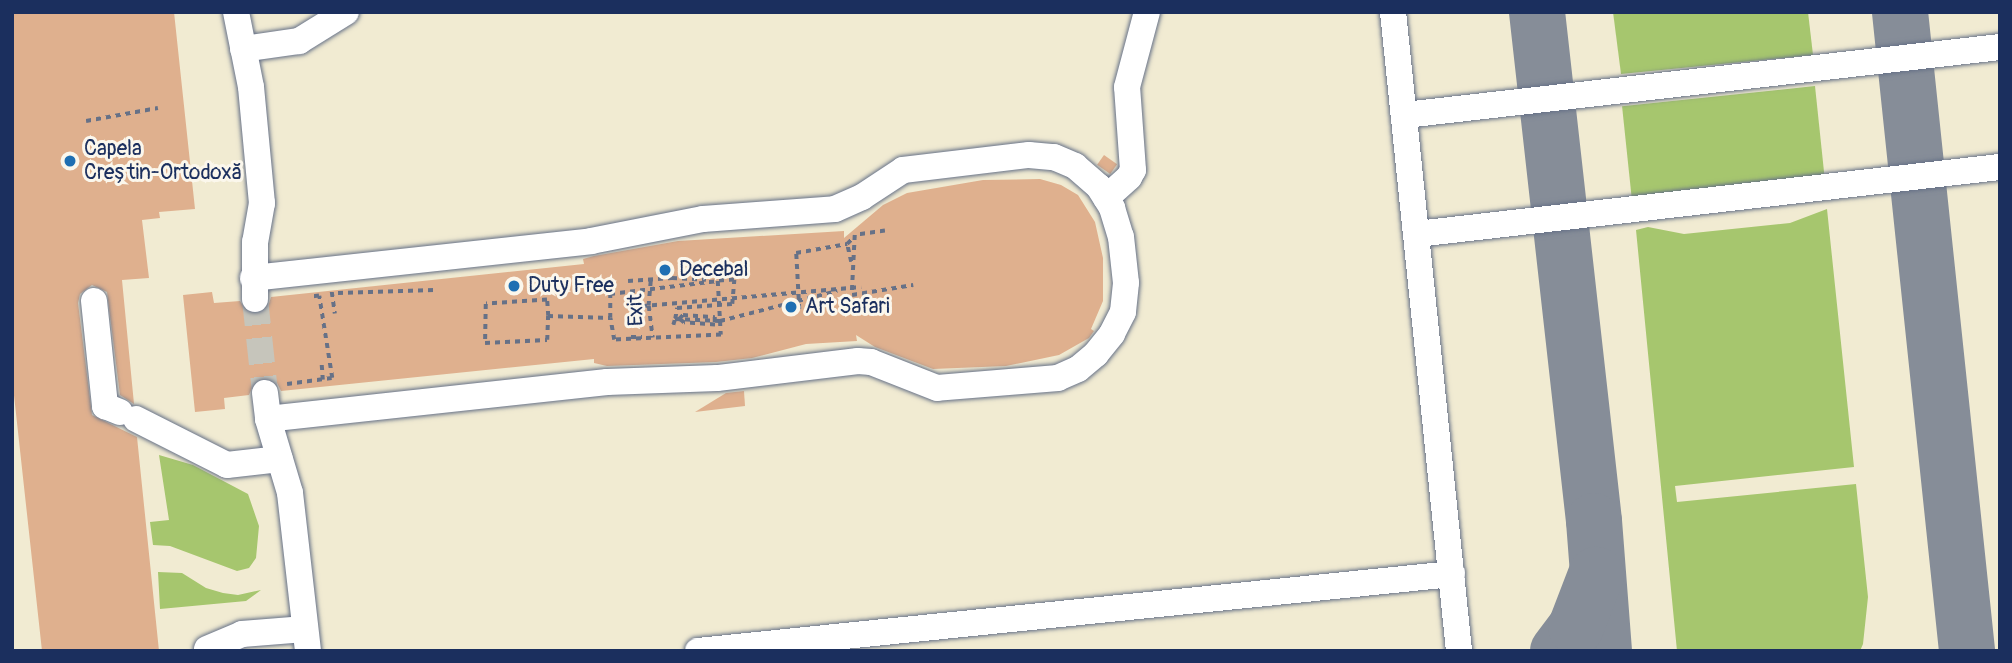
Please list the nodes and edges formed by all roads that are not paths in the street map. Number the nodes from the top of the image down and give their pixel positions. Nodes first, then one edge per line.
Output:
1 (236, 12) edge
2 (346, 12) edge
3 (1147, 12) edge
4 (1393, 12) edge
5 (2000, 47) edge
6 (243, 49) junction
7 (1405, 115) junction
8 (2000, 167) edge
9 (1106, 198) junction
10 (1417, 233) junction
11 (94, 301) dead end
12 (280, 459) junction
13 (1451, 574) junction
14 (307, 640) edge
15 (207, 649) dead end
16 (698, 651) edge
17 (1459, 651) edge

1 - 6 lane
2 - 6 lane
3 - 9 lane
4 - 7 lane
5 - 7 lane
6 - 9 lane
7 - 10 lane
8 - 10 lane
9 - 12 lane
10 - 13 lane
11 - 12 lane
12 - 14 lane
13 - 16 lane
13 - 17 lane
14 - 15 lane

